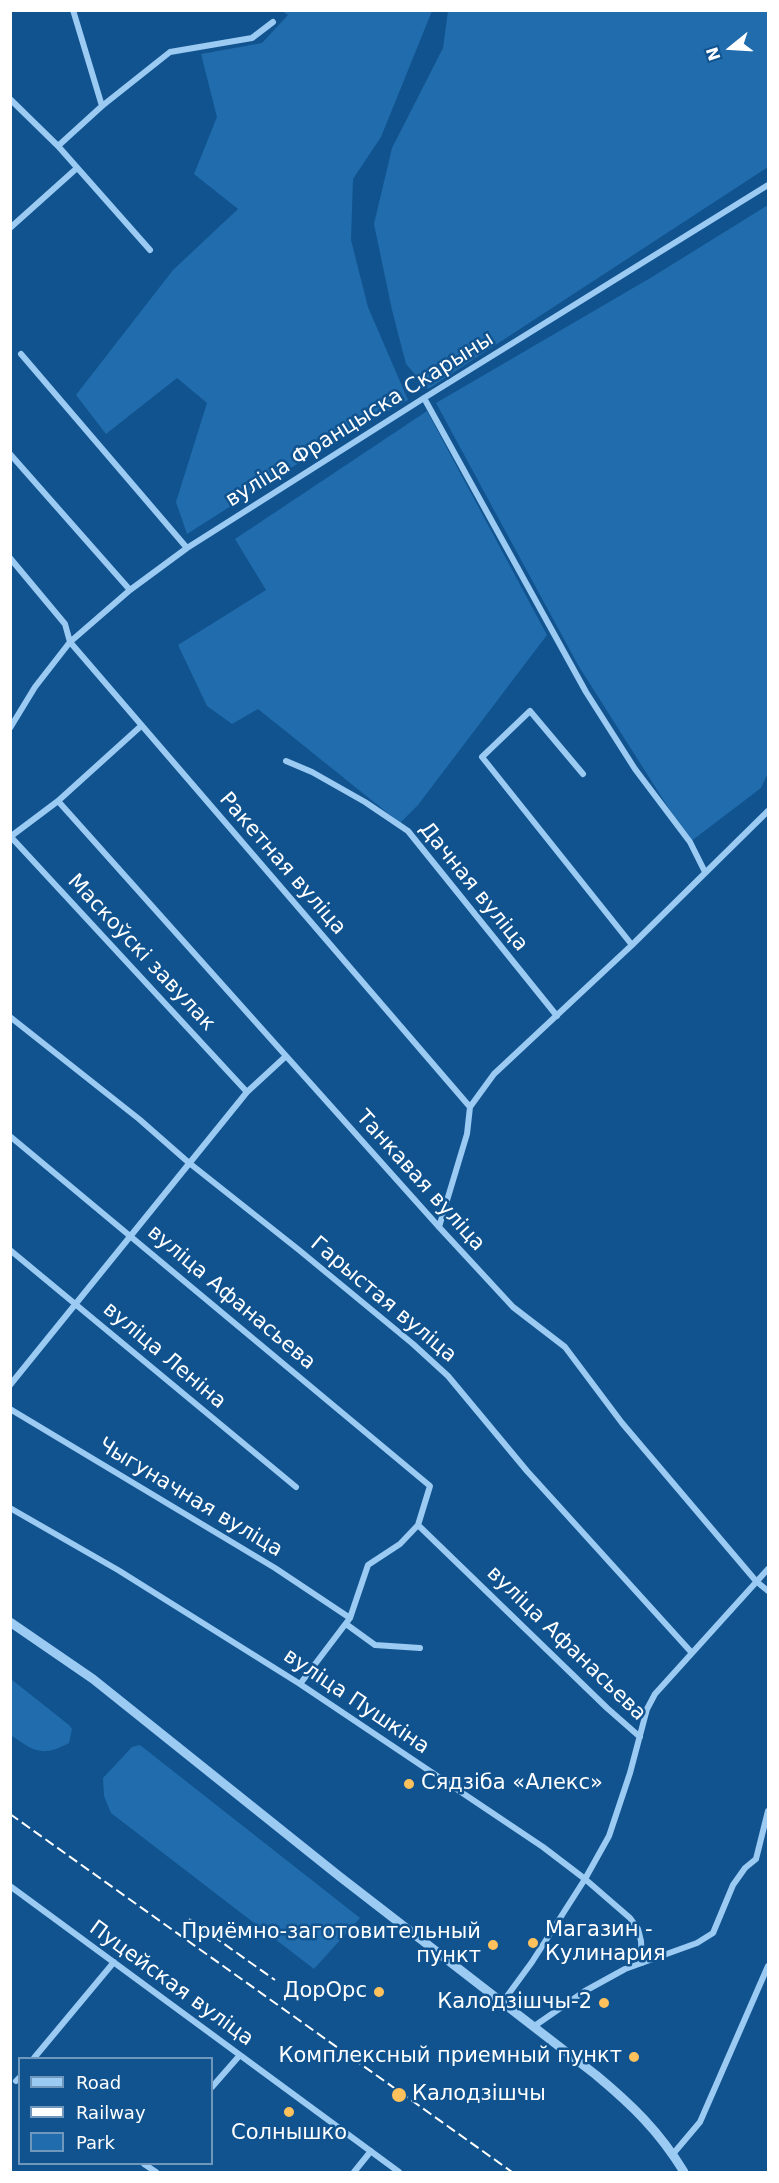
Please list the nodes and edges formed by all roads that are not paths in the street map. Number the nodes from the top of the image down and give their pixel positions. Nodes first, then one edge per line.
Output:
1 (73, 10) edge
2 (273, 21) dead end
3 (10, 99) edge
4 (102, 106) junction
5 (58, 146) junction
6 (77, 168) junction
7 (768, 185) edge
8 (10, 228) edge
9 (150, 250) dead end
10 (21, 354) dead end
11 (424, 398) junction
12 (10, 454) edge
13 (187, 548) junction
14 (10, 558) edge
15 (130, 590) junction
16 (70, 642) junction
17 (141, 726) junction
18 (10, 728) edge
19 (286, 761) dead end
20 (583, 774) dead end
21 (58, 801) junction
22 (768, 811) edge
23 (11, 837) edge
24 (705, 872) junction
25 (632, 945) junction
26 (10, 1017) edge
27 (557, 1017) junction
28 (285, 1057) junction
29 (247, 1092) junction
30 (470, 1107) junction
31 (10, 1136) edge
32 (188, 1162) junction
33 (439, 1227) junction
34 (130, 1234) junction
35 (10, 1250) edge
36 (77, 1304) junction
37 (10, 1384) edge
38 (10, 1409) edge
39 (296, 1487) dead end
40 (10, 1509) edge
41 (418, 1525) junction
42 (768, 1569) edge
43 (756, 1581) junction
44 (768, 1591) edge
45 (348, 1621) junction
46 (10, 1622) edge
47 (420, 1648) dead end
48 (692, 1653) junction
49 (300, 1684) junction
50 (640, 1737) junction
51 (768, 1811) edge
52 (585, 1880) junction
53 (10, 1886) edge
54 (114, 1962) junction
55 (642, 1963) junction
56 (768, 1966) edge
57 (502, 2003) junction
58 (533, 2027) junction
59 (240, 2055) junction
60 (35, 2057) edge
61 (213, 2086) edge
62 (371, 2151) junction
63 (673, 2154) junction
64 (354, 2172) edge
65 (399, 2172) edge
66 (684, 2172) edge

1 - 4 street
2 - 4 street
3 - 5 street
4 - 5 street
5 - 6 street
6 - 8 street
6 - 9 street
7 - 11 street, вуліца Францыска Скарыны
10 - 13 street
11 - 13 street, вуліца Францыска Скарыны
11 - 24 street
12 - 15 street
13 - 15 street, вуліца Францыска Скарыны
14 - 16 street, Ракетная вуліца
15 - 16 street, вуліца Францыска Скарыны
16 - 17 street, Ракетная вуліца
16 - 18 street, вуліца Францыска Скарыны
17 - 21 street
17 - 30 street, Ракетная вуліца
19 - 27 street, Дачная вуліца
20 - 25 street
21 - 23 street
21 - 28 street, Танкавая вуліца
22 - 24 street
23 - 29 street, Маскоўскі завулак
24 - 25 street
25 - 27 street
26 - 32 street, Гарыстая вуліца
27 - 30 street
28 - 29 street
28 - 33 street, Танкавая вуліца
29 - 32 street
30 - 33 street
31 - 34 street, вуліца Афанасьева
32 - 34 street
32 - 48 street, Гарыстая вуліца
33 - 43 street, Танкавая вуліца
34 - 36 street
34 - 41 street, вуліца Афанасьева
35 - 36 street, вуліца Леніна
36 - 37 street
36 - 39 street, вуліца Леніна
38 - 45 street, Чыгуначная вуліца
40 - 49 street, вуліца Пушкіна
41 - 45 street
41 - 50 street, вуліца Афанасьева
42 - 43 street
43 - 44 street, Танкавая вуліца
43 - 48 street
45 - 47 street, Чыгуначная вуліца
45 - 49 street
46 - 57 street
48 - 50 street
49 - 52 street, вуліца Пушкіна
50 - 52 street
51 - 55 street
52 - 55 street, вуліца Пушкіна
52 - 57 street
53 - 54 street, Пуцейская вуліца
54 - 59 street, Пуцейская вуліца
54 - 60 street
55 - 58 street
56 - 63 street
57 - 58 street
58 - 63 street
59 - 61 street
59 - 62 street, Пуцейская вуліца
62 - 64 street
62 - 65 street, Пуцейская вуліца
63 - 66 street

